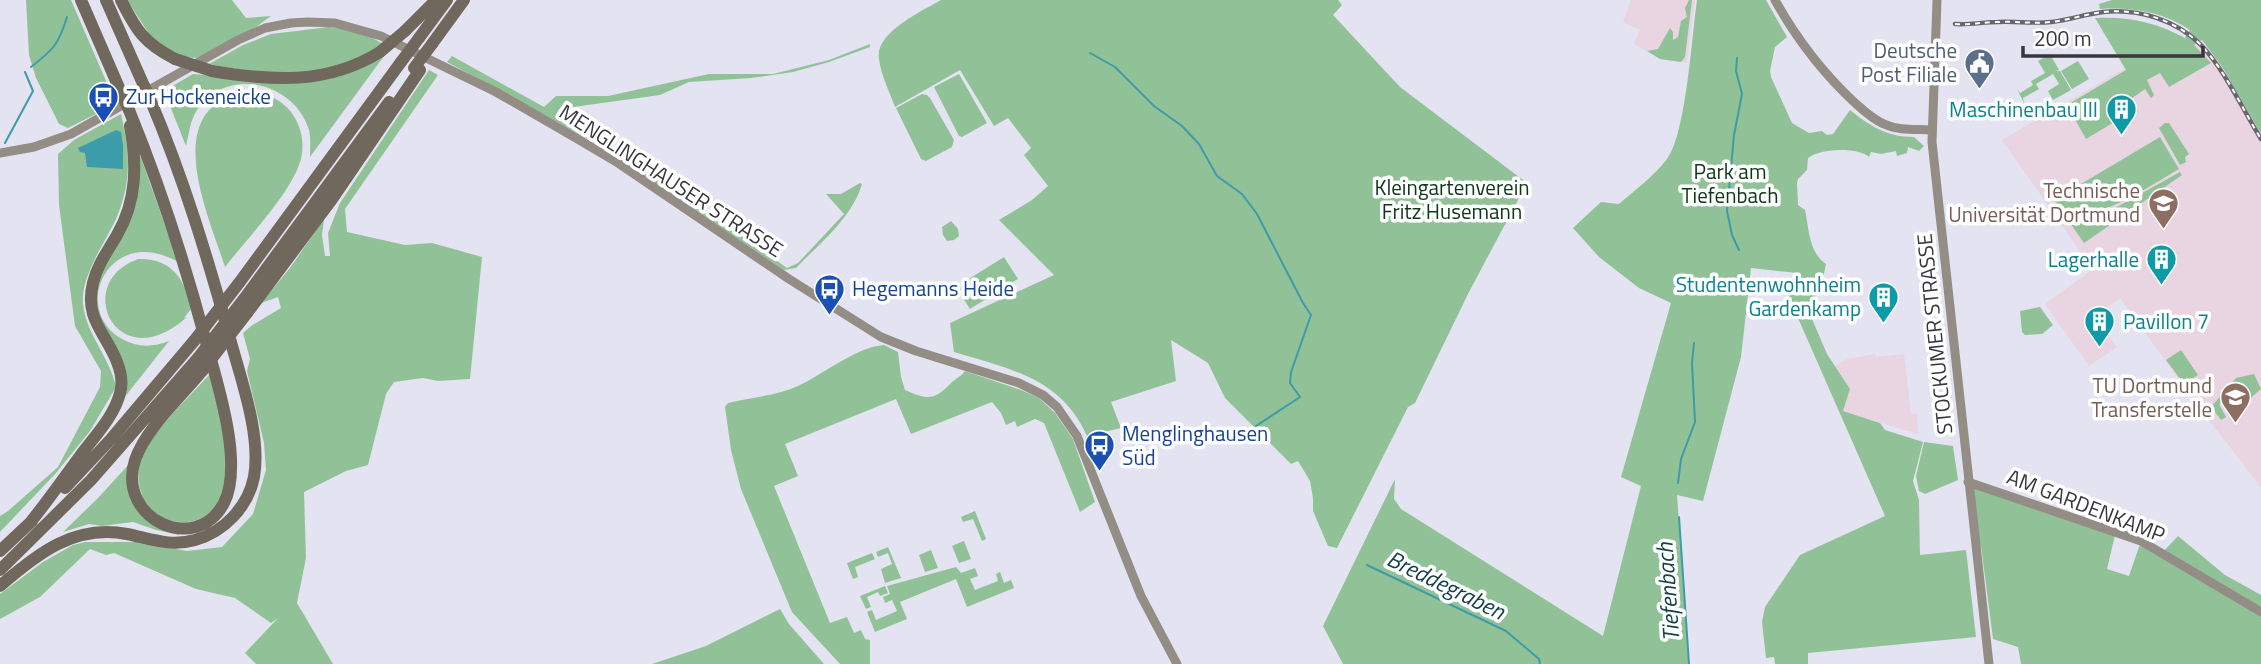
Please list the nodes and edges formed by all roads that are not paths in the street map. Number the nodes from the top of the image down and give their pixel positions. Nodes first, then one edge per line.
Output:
1 (80, 0) edge
2 (106, 0) edge
3 (121, 0) edge
4 (436, 0) edge
5 (447, 0) edge
6 (464, 0) edge
7 (1775, 0) edge
8 (1937, 0) edge
9 (417, 69) junction
10 (128, 111) junction
11 (1931, 130) junction
12 (0, 153) edge
13 (1968, 482) junction
14 (26, 527) junction
15 (3, 549) edge
16 (20, 560) junction
17 (0, 570) edge
18 (0, 586) edge
19 (2261, 612) edge
20 (1177, 664) edge
21 (1989, 664) edge

1 - 10 highway, bridge
2 - 16 highway, bridge
3 - 4 highway, bridge
5 - 14 highway, bridge
6 - 9 highway, bridge
7 - 11 street
8 - 11 street, STOCKUMER STRASSE
9 - 10 highway, bridge
9 - 16 highway, bridge
10 - 14 highway
11 - 13 street, STOCKUMER STRASSE
12 - 20 street, MENGLINGHAUSER STRASSE
13 - 19 street, AM GARDENKAMP
13 - 21 street, STOCKUMER STRASSE
14 - 15 highway
16 - 17 highway
16 - 18 highway

